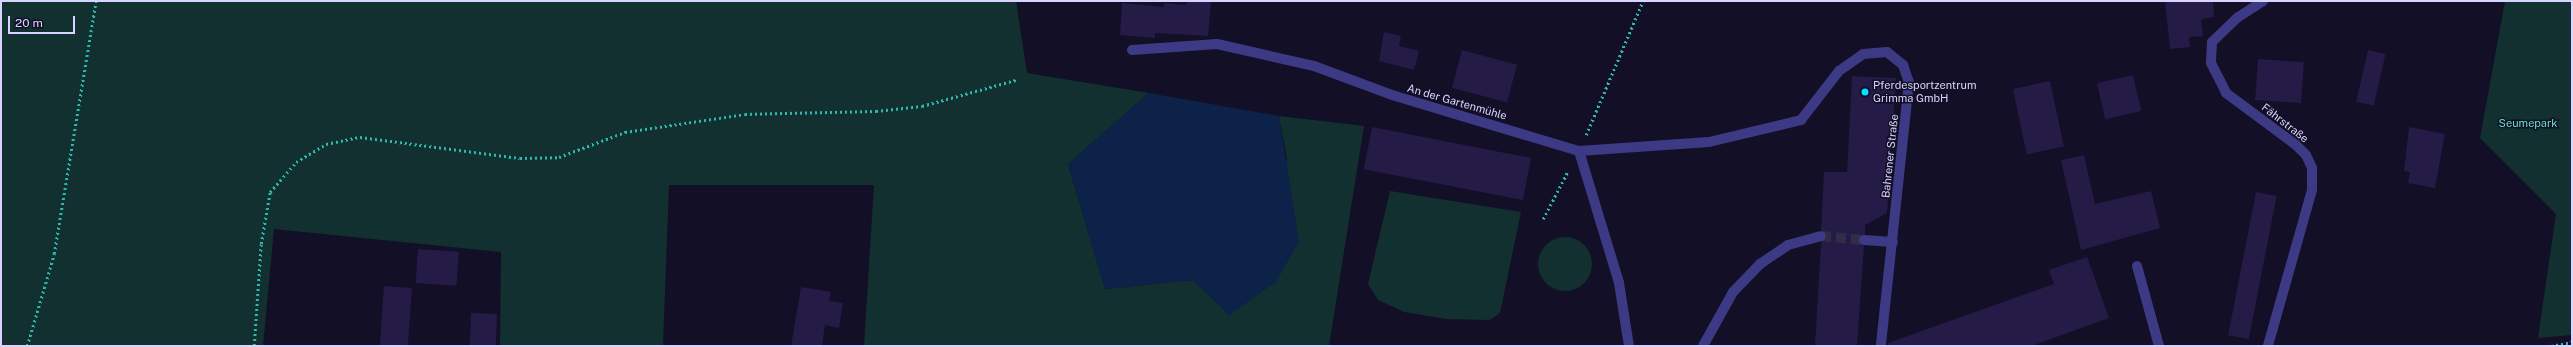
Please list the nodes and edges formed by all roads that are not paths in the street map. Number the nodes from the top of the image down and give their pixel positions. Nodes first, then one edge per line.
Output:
1 (2263, 1) edge
2 (1132, 50) dead end
3 (1579, 151) junction
4 (1821, 236) tunnel mouth
5 (1864, 240) tunnel mouth
6 (1893, 242) junction
7 (2137, 266) dead end
8 (1630, 346) edge
9 (1703, 346) edge
10 (1881, 346) edge
11 (2159, 346) edge
12 (2268, 346) edge

1 - 12 street, Fährstraße
2 - 3 street, An der Gartenmühle
3 - 6 street, Bahrener Straße
3 - 8 street
4 - 9 street
5 - 6 street
6 - 10 street, Bahrener Straße
7 - 11 street

